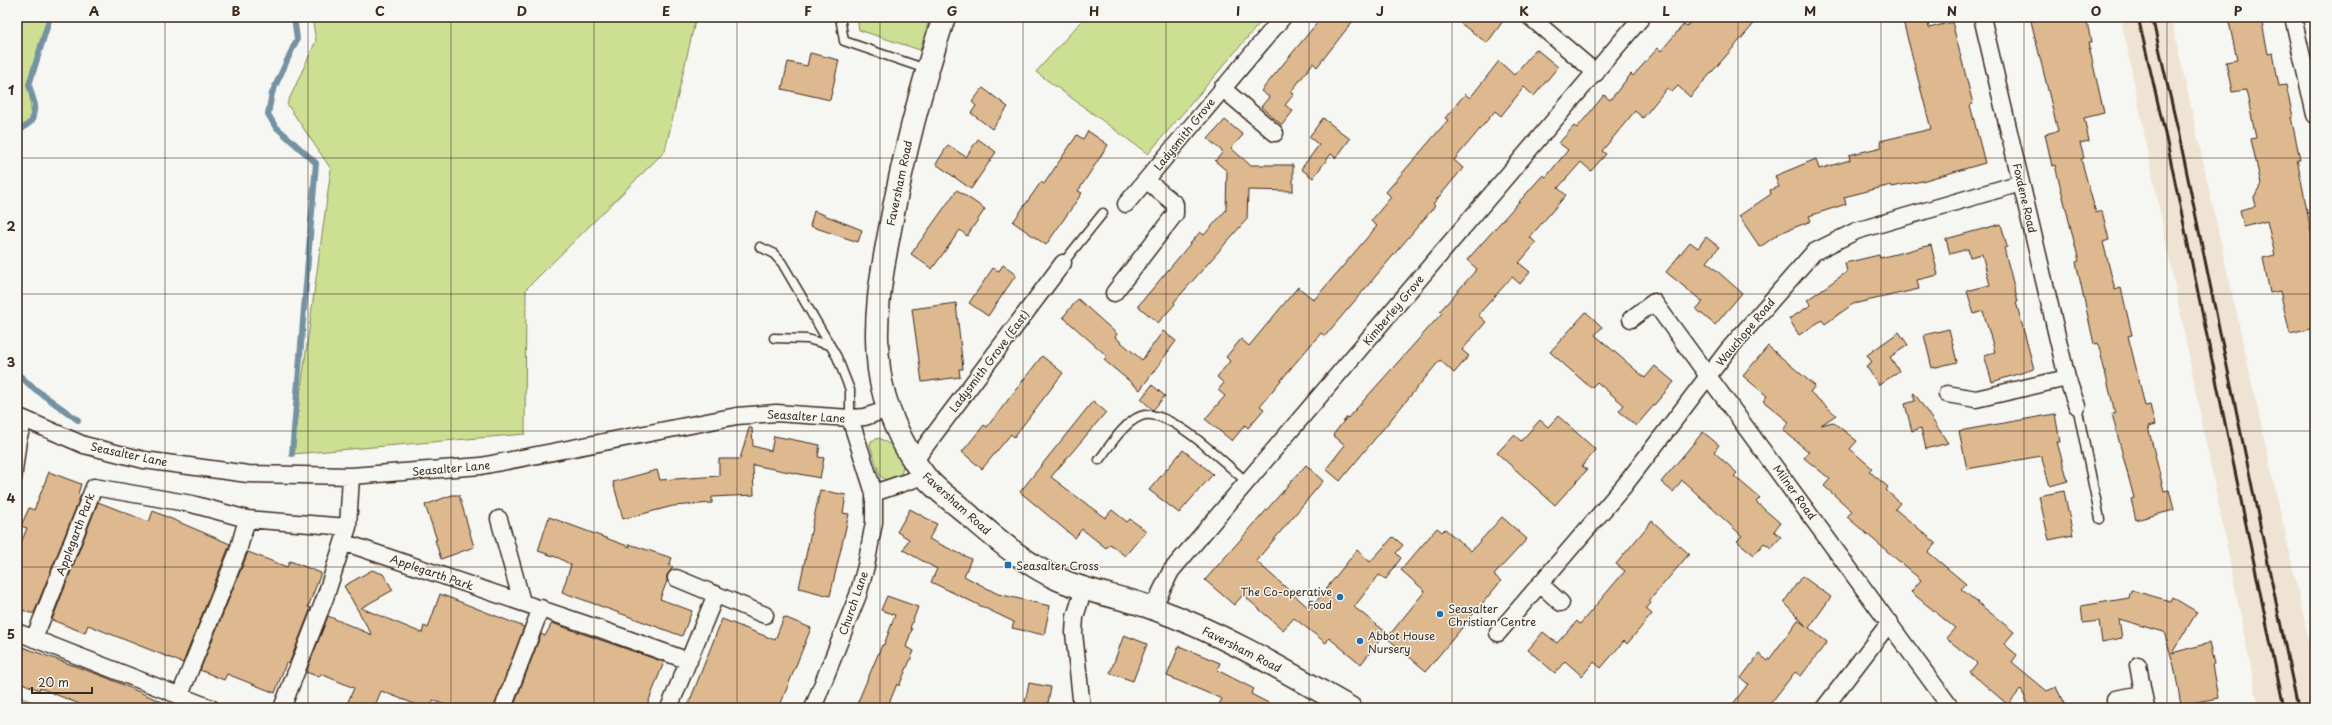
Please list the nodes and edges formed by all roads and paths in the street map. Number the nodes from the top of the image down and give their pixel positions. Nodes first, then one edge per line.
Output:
1 (840, 17) edge
2 (944, 17) edge
3 (1283, 17) edge
4 (1530, 17) edge
5 (1642, 17) edge
6 (1982, 17) edge
7 (2293, 17) edge
8 (927, 70) junction
9 (1596, 72) junction
10 (1222, 88) junction
11 (2315, 116) edge
12 (1275, 133) dead end
13 (1146, 180) junction
14 (2021, 183) junction
15 (1126, 204) dead end
16 (1103, 213) dead end
17 (760, 247) dead end
18 (1063, 263) joint
19 (1114, 293) dead end
20 (1630, 319) dead end
21 (774, 338) dead end
22 (829, 345) junction
23 (1710, 376) junction
24 (2067, 378) junction
25 (1947, 394) dead end
26 (2077, 406) joint
27 (888, 409) junction
28 (850, 418) junction
29 (23, 419) edge
30 (1099, 460) dead end
31 (920, 468) junction
32 (351, 476) junction
33 (17, 478) edge
34 (1247, 482) junction
35 (874, 493) junction
36 (247, 519) junction
37 (500, 519) dead end
38 (2100, 519) dead end
39 (345, 534) junction
40 (676, 578) dead end
41 (1540, 584) junction
42 (1084, 588) junction
43 (716, 594) junction
44 (522, 602) junction
45 (1560, 603) dead end
46 (541, 608) junction
47 (1153, 608) junction
48 (765, 615) dead end
49 (1890, 622) junction
50 (17, 632) edge
51 (1498, 633) dead end
52 (34, 639) junction
53 (689, 661) junction
54 (2138, 665) dead end
55 (180, 695) junction
56 (2115, 699) dead end
57 (2145, 701) edge
58 (211, 708) edge
59 (282, 708) edge
60 (503, 708) edge
61 (670, 708) edge
62 (813, 708) edge
63 (1082, 708) edge
64 (1350, 708) edge
65 (1824, 708) edge
66 (1951, 708) edge

1 - 8 lane
2 - 8 street, Faversham Road
3 - 10 street, Ladysmith Grove
4 - 9 street
5 - 9 street, Kimberley Grove
6 - 14 street, Foxdene Road
7 - 11 street
8 - 27 street, Faversham Road
9 - 34 street, Kimberley Grove
10 - 12 street, Ladysmith Grove
10 - 13 street, Ladysmith Grove
13 - 15 street, Ladysmith Grove
13 - 19 street, Ladysmith Grove
14 - 23 street, Wauchope Road
14 - 24 street, Foxdene Road
16 - 18 lane
17 - 22 lane
18 - 31 street, Ladysmith Grove (East)
20 - 23 street, Milner Road
21 - 22 lane
22 - 28 lane
23 - 41 street, Wauchope Road
23 - 49 street, Milner Road
24 - 25 street
24 - 26 street, Foxdene Road
26 - 38 lane, Foxdene Road
27 - 28 street, Seasalter Lane
27 - 31 street, Faversham Road
28 - 32 street, Seasalter Lane
28 - 35 street, Church Lane
29 - 32 street, Seasalter Lane
29 - 33 lane
30 - 34 lane
31 - 35 street
31 - 42 street, Faversham Road
32 - 39 street
34 - 47 street, Kimberley Grove
35 - 62 street, Church Lane
36 - 39 street, Applegarth Park
36 - 52 street, Applegarth Park
36 - 55 street
37 - 44 street
39 - 44 street, Applegarth Park
39 - 59 street
40 - 43 street
41 - 45 street
41 - 51 street, Wauchope Road
42 - 47 street, Faversham Road
42 - 63 street
43 - 48 street
43 - 53 street
44 - 46 street, Applegarth Park
46 - 53 street, Applegarth Park
46 - 60 street
47 - 64 street, Faversham Road
49 - 65 street
49 - 66 street, Milner Road
50 - 52 street
52 - 55 street
53 - 61 street
54 - 57 street
55 - 58 street
56 - 57 street

